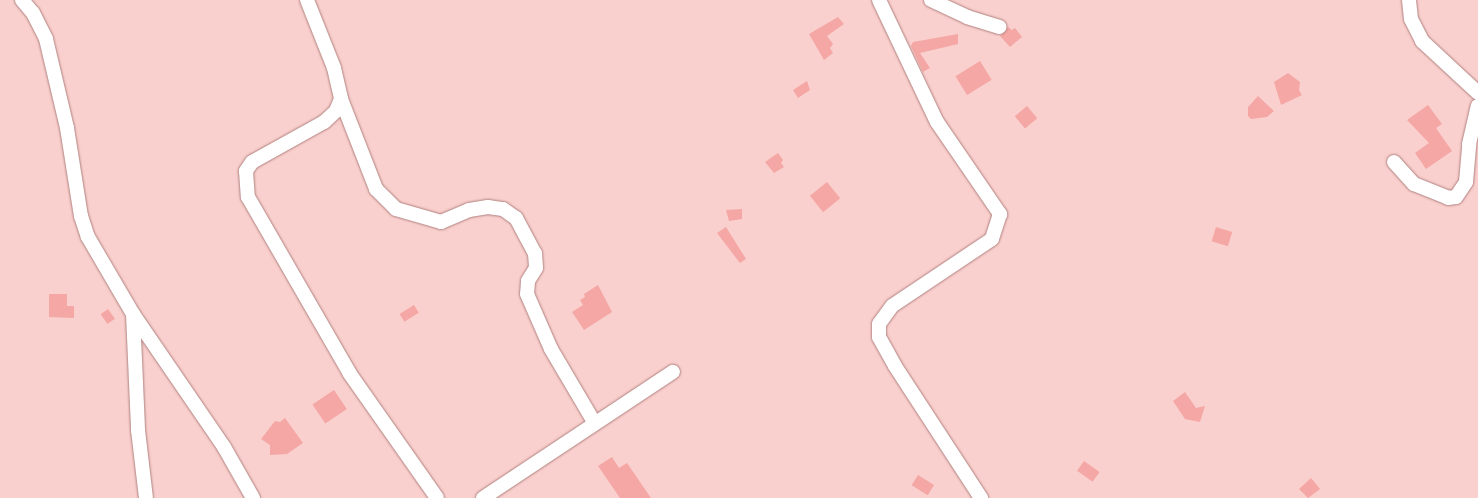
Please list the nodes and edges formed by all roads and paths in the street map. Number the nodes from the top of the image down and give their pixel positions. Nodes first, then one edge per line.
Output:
1 (22, 0) edge
2 (307, 0) edge
3 (880, 0) edge
4 (931, 0) edge
5 (1409, 0) edge
6 (999, 27) dead end
7 (1478, 93) edge
8 (341, 99) junction
9 (1478, 106) edge
10 (1394, 162) dead end
11 (133, 314) junction
12 (673, 372) dead end
13 (594, 422) junction
14 (146, 498) edge
15 (253, 498) edge
16 (437, 498) edge
17 (483, 498) edge
18 (981, 498) edge

1 - 11 street
2 - 8 street
3 - 18 street
4 - 6 street
5 - 7 street
8 - 13 street
8 - 16 street
9 - 10 street
11 - 14 street
11 - 15 street
12 - 13 street
13 - 17 street

